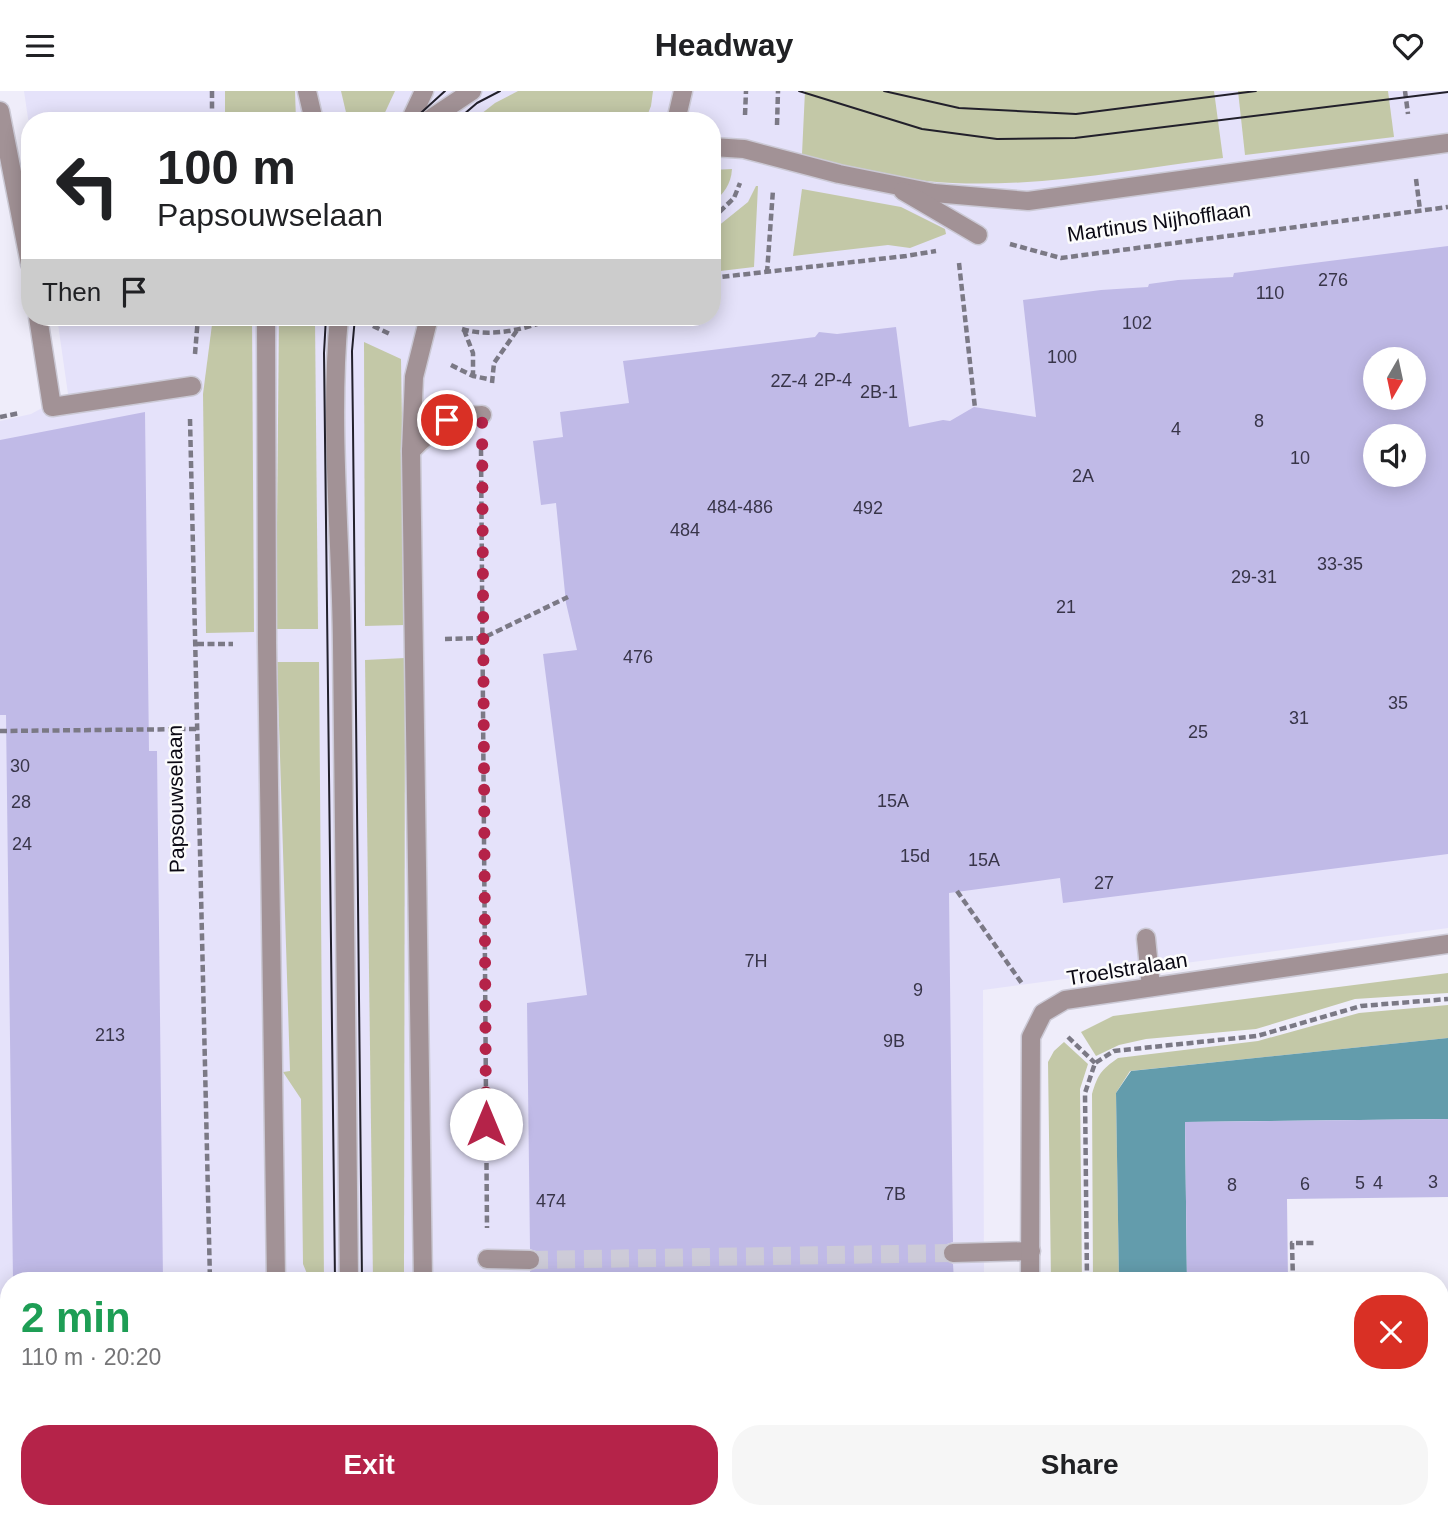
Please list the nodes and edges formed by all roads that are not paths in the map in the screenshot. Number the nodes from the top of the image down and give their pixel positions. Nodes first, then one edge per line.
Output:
1 (307, 91) edge
2 (424, 91) edge
3 (472, 91) edge
4 (683, 91) edge
5 (0, 111) edge
6 (312, 112) edge
7 (415, 112) edge
8 (440, 112) edge
9 (678, 112) edge
10 (1448, 143) edge
11 (721, 148) edge
12 (891, 184) junction
13 (21, 210) edge
14 (978, 235) road end
15 (39, 326) edge
16 (266, 326) edge
17 (339, 326) edge
18 (427, 326) edge
19 (192, 386) road end
20 (482, 415) road end
21 (411, 451) junction
22 (1146, 938) dead end
23 (1448, 944) edge
24 (1151, 987) junction
25 (1031, 1251) junction
26 (953, 1253) tunnel mouth
27 (487, 1259) road end
28 (530, 1260) tunnel mouth
29 (276, 1272) edge
30 (349, 1272) edge
31 (424, 1272) edge
32 (1030, 1272) edge

1 - 6 street
2 - 7 street
3 - 8 street
4 - 9 street
5 - 13 street
10 - 12 street, Martinus Nijhofflaan
11 - 12 street, Martinus Nijhofflaan
12 - 14 street, Martinus Nijhofflaan
15 - 19 street
16 - 29 street
17 - 30 street
18 - 21 street
20 - 21 street
21 - 31 street
22 - 24 street
23 - 24 street, Troelstralaan
24 - 25 street, Troelstralaan
25 - 26 street
25 - 32 street
27 - 28 street

